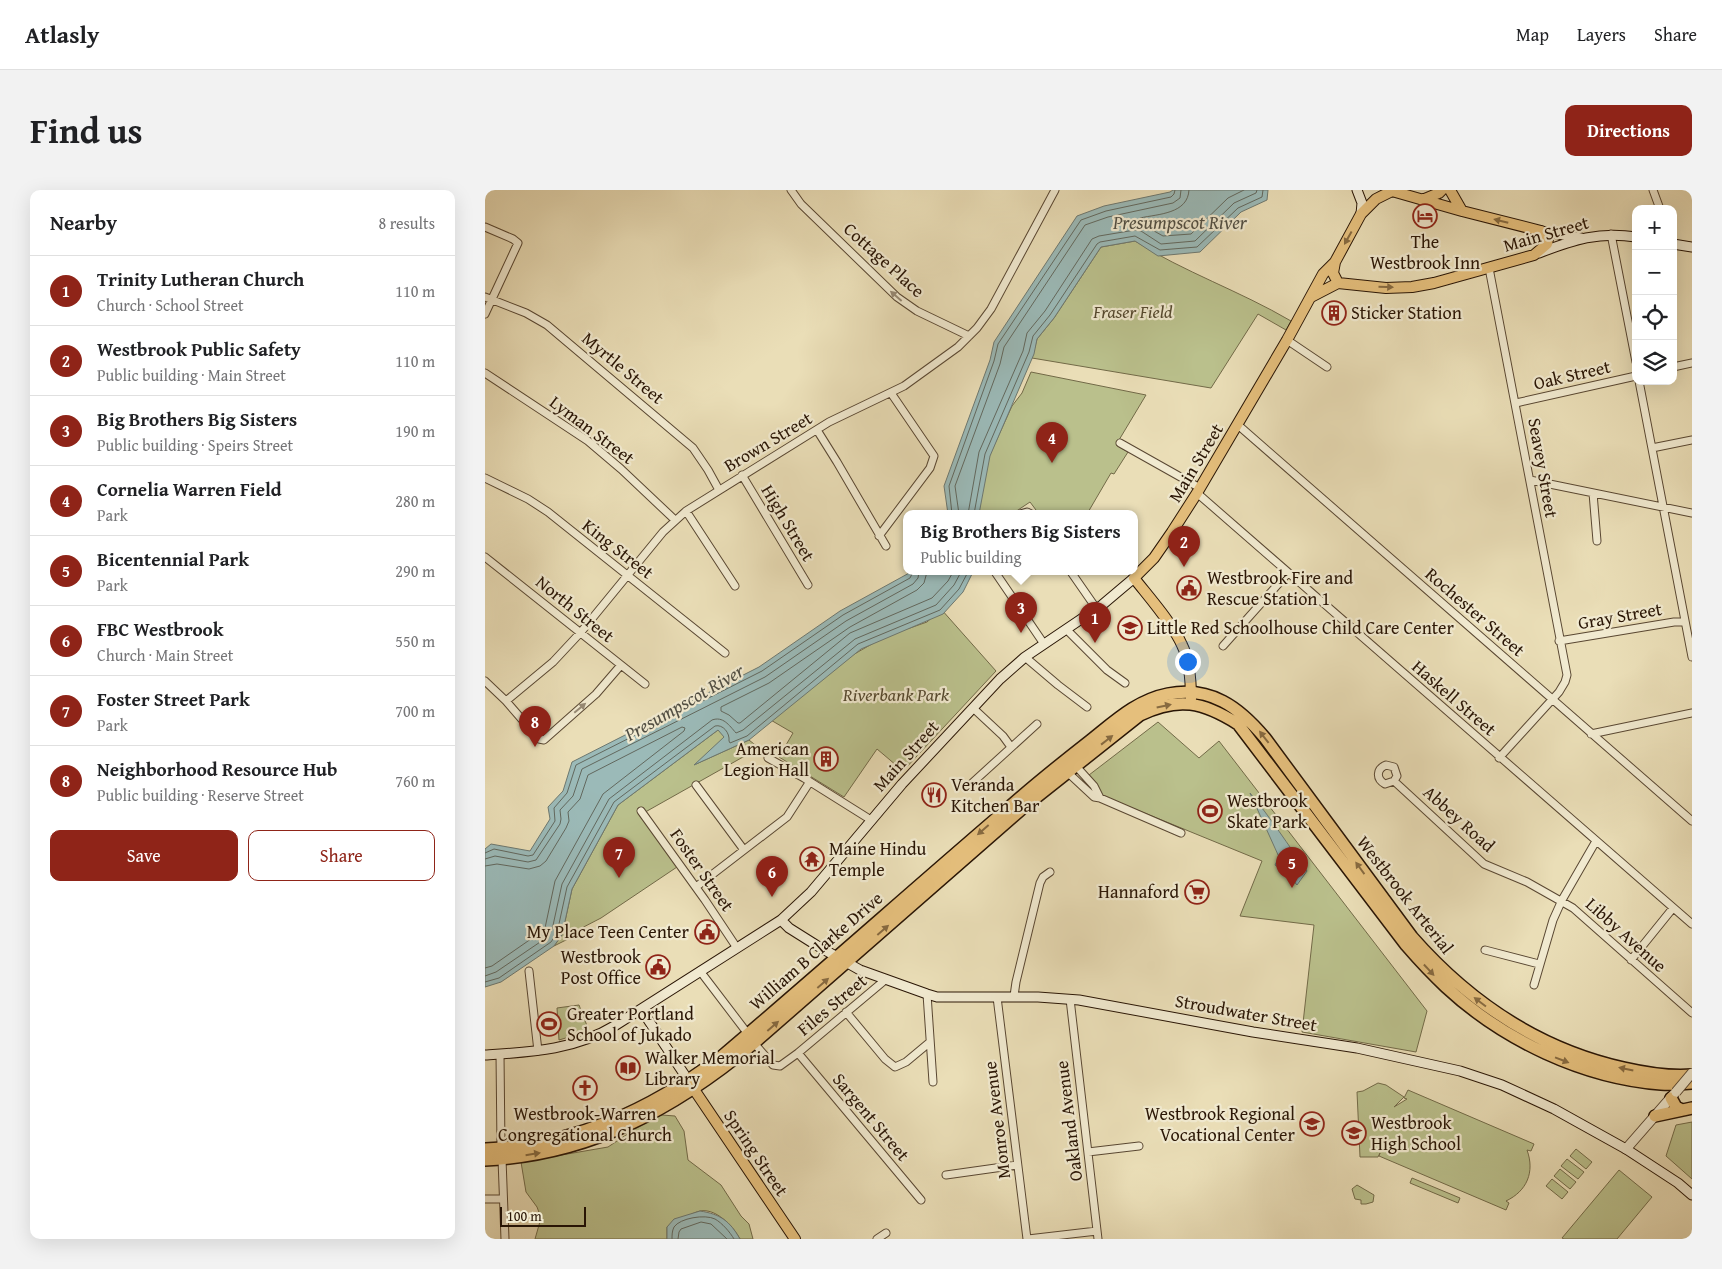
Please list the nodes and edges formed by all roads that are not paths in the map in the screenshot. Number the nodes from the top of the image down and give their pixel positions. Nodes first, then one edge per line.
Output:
1 (791, 190) edge
2 (1055, 190) edge
3 (1357, 190) edge
4 (1442, 190) edge
5 (1450, 190) edge
6 (1653, 190) edge
7 (1391, 191) edge
8 (1422, 200) junction
9 (1659, 205) edge
10 (1462, 212) junction
11 (1361, 214) junction
12 (485, 227) edge
13 (1541, 231) junction
14 (1611, 234) junction
15 (1632, 237) edge
16 (1581, 238) junction
17 (1677, 245) edge
18 (1692, 247) edge
19 (1534, 255) junction
20 (1335, 262) junction
21 (1489, 268) junction
22 (1338, 283) junction
23 (1311, 297) junction
24 (489, 298) edge
25 (485, 314) edge
26 (969, 336) junction
27 (1287, 340) junction
28 (1632, 342) edge
29 (1692, 363) edge
30 (1677, 366) edge
31 (1327, 368) dead end
32 (485, 373) edge
33 (1632, 377) edge
34 (1640, 385) edge
35 (891, 393) junction
36 (1516, 402) junction
37 (1238, 425) junction
38 (817, 430) junction
39 (1692, 440) edge
40 (1120, 443) dead end
41 (1652, 448) junction
42 (742, 475) junction
43 (485, 478) edge
44 (1530, 480) junction
45 (719, 490) junction
46 (1199, 491) junction
47 (1593, 493) junction
48 (1663, 506) junction
49 (686, 511) junction
50 (1692, 513) edge
51 (675, 520) junction
52 (879, 536) junction
53 (1597, 541) dead end
54 (886, 546) dead end
55 (485, 557) edge
56 (1288, 573) junction
57 (1138, 574) edge
58 (628, 575) junction
59 (997, 575) edge
60 (1073, 575) edge
61 (1137, 575) edge
62 (1134, 578) junction
63 (808, 585) dead end
64 (735, 586) dead end
65 (1096, 608) junction
66 (1685, 622) junction
67 (1066, 629) junction
68 (581, 632) junction
69 (1559, 641) junction
70 (1044, 644) junction
71 (1223, 646) dead end
72 (725, 653) dead end
73 (1025, 657) junction
74 (1692, 657) edge
75 (621, 665) junction
76 (485, 681) edge
77 (1125, 683) dead end
78 (645, 684) dead end
79 (1191, 698) junction
80 (1552, 699) junction
81 (506, 701) junction
82 (1087, 707) dead end
83 (973, 708) junction
84 (1692, 712) edge
85 (1037, 724) dead end
86 (1591, 734) junction
87 (1011, 747) junction
88 (768, 758) dead end
89 (1499, 758) junction
90 (1067, 767) junction
91 (1394, 781) dead end
92 (809, 783) junction
93 (971, 784) dead end
94 (696, 785) dead end
95 (641, 811) dead end
96 (871, 820) junction
97 (1692, 821) edge
98 (1181, 833) dead end
99 (1596, 841) junction
100 (744, 850) junction
101 (1049, 872) dead end
102 (696, 888) junction
103 (1562, 900) junction
104 (1673, 908) junction
105 (781, 920) junction
106 (1692, 924) edge
107 (737, 948) junction
108 (1485, 950) dead end
109 (841, 960) junction
110 (1631, 960) junction
111 (1539, 964) junction
112 (529, 971) dead end
113 (701, 971) junction
114 (885, 980) junction
115 (1534, 985) dead end
116 (927, 994) junction
117 (1014, 996) junction
118 (997, 997) junction
119 (1070, 999) junction
120 (641, 1009) junction
121 (846, 1012) junction
122 (1692, 1013) edge
123 (751, 1038) junction
124 (930, 1042) junction
125 (538, 1051) junction
126 (798, 1053) junction
127 (500, 1054) junction
128 (485, 1055) edge
129 (1692, 1074) edge
130 (933, 1082) dead end
131 (1692, 1084) edge
132 (691, 1085) junction
133 (1673, 1095) junction
134 (1687, 1109) edge
135 (1655, 1116) junction
136 (1139, 1146) dead end
137 (1625, 1149) junction
138 (485, 1150) edge
139 (1088, 1152) junction
140 (501, 1154) junction
141 (485, 1160) edge
142 (1017, 1165) junction
143 (946, 1174) dead end
144 (1692, 1195) edge
145 (485, 1199) edge
146 (503, 1199) junction
147 (921, 1200) dead end
148 (886, 1233) dead end
149 (1097, 1235) edge
150 (505, 1239) edge
151 (795, 1239) edge
152 (877, 1239) edge
153 (1027, 1239) edge

26 -> 1 street, Cottage Place
2 - 26 street, Brown Street
3 - 11 main road
4 - 8 main road
5 - 10 main road
6 - 9 street
7 - 8 main road
7 - 11 main road, Main Street
8 - 10 main road
13 -> 10 main road
11 -> 20 main road, Main Street
12 - 24 street
13 - 16 main road
13 - 19 main road
14 - 15 main road, Main Street
14 - 16 main road, Main Street
14 - 28 street
16 - 19 main road, Main Street
17 - 18 main road
19 - 21 main road, Main Street
20 - 22 main road
20 - 23 main road, Main Street
22 -> 21 main road, Main Street
21 - 36 street, Seavey Street
22 - 23 main road
23 - 27 main road, Main Street
24 - 25 street
24 - 45 street, Myrtle Street
26 - 35 street, Brown Street
27 - 31 street
27 - 37 main road, Main Street
29 - 30 street
32 - 51 street, Lyman Street
33 - 36 street, Oak Street
34 - 41 street
35 - 38 street, Brown Street
35 - 52 street
36 - 44 street, Seavey Street
37 - 46 main road, Main Street
37 - 80 street, Rochester Street
38 - 42 street, Brown Street
38 - 52 street
39 - 41 street
40 - 46 street, Haskell Street
41 - 48 street
42 - 45 street, Brown Street
42 - 63 street, High Street
43 - 58 street, King Street
44 - 47 street
44 - 69 street, Seavey Street
45 - 49 street, Brown Street
46 - 56 street, Haskell Street
46 - 57 main road, Main Street
47 - 48 street
47 - 53 street
48 - 50 street
48 - 66 street
49 - 51 street, Brown Street
49 - 64 street
51 - 58 street, Brown Street
52 - 54 street
55 - 68 street, North Street
56 - 71 street
56 - 89 street, Haskell Street
58 - 68 street, Brown Street
58 - 72 street, King Street
59 - 70 street
60 - 65 street
61 - 62 main road, Main Street
62 - 65 main road, Main Street
62 - 79 main road
65 - 67 main road, Main Street
66 - 69 street, Gray Street
66 - 74 street
67 - 70 main road, Main Street
67 - 77 street
68 - 75 street, North Street
68 - 81 street, Brown Street
69 - 80 street, Seavey Street
70 - 73 main road, Main Street
73 - 82 street
73 - 83 main road, Main Street
75 - 78 street, North Street
81 -> 75 street
76 - 81 street
79 - 90 highway, William B Clarke Drive
129 -> 79 highway, Westbrook Arterial
79 -> 131 highway, Westbrook Arterial
80 - 86 street, Rochester Street
80 - 89 street
83 - 87 street
83 - 96 main road, Main Street
84 - 86 street
85 - 87 street
86 - 97 street, Rochester Street
87 - 93 street
88 - 92 street
89 - 99 street, Haskell Street
90 - 98 street
90 - 109 highway, William B Clarke Drive
91 - 103 street, Abbey Road
92 - 96 street
92 - 100 street
94 - 100 street
95 - 102 street, Foster Street
96 - 105 main road, Main Street
99 - 103 street
99 - 104 street, Haskell Street
100 - 102 street
101 - 117 street
102 - 107 street, Foster Street
103 - 110 street, Libby Avenue
103 - 111 street
104 - 106 street, Haskell Street
104 - 110 street
105 - 107 main road, Main Street
105 - 109 main road, Stroudwater Street
107 - 113 main road, Main Street
108 - 111 street
109 - 114 main road, Stroudwater Street
109 - 123 highway, William B Clarke Drive
110 - 122 street, Libby Avenue
111 - 115 street
112 - 125 street
113 - 120 main road, Main Street
113 - 123 street
114 - 116 main road, Stroudwater Street
114 - 121 street, Files Street
116 - 118 main road, Stroudwater Street
116 - 124 street
117 - 118 main road, Stroudwater Street
117 - 119 main road, Stroudwater Street
118 - 142 street, Monroe Avenue
119 - 137 main road, Stroudwater Street
119 - 139 street, Oakland Avenue
120 - 125 main road, Main Street
120 - 132 main road, Spring Street
121 - 124 street
121 - 126 street, Files Street
123 - 126 street, Files Street
123 - 132 highway, William B Clarke Drive
124 - 130 street
125 - 127 main road, Main Street
126 - 147 street, Sargent Street
127 - 128 main road, Main Street
127 - 140 street
129 - 133 main road, bridge
132 - 140 highway, William B Clarke Drive
132 - 151 main road, Spring Street
133 - 134 highway
133 - 135 main road
134 - 135 highway
135 - 137 main road
136 - 139 street
137 - 144 main road, Stroudwater Street
138 - 140 highway, William B Clarke Drive
139 - 149 street, Oakland Avenue
140 - 141 highway, William B Clarke Drive
140 - 146 street
142 - 143 street
142 - 153 street, Monroe Avenue
145 - 146 street
146 - 150 street
148 - 152 street
149 - 153 street

